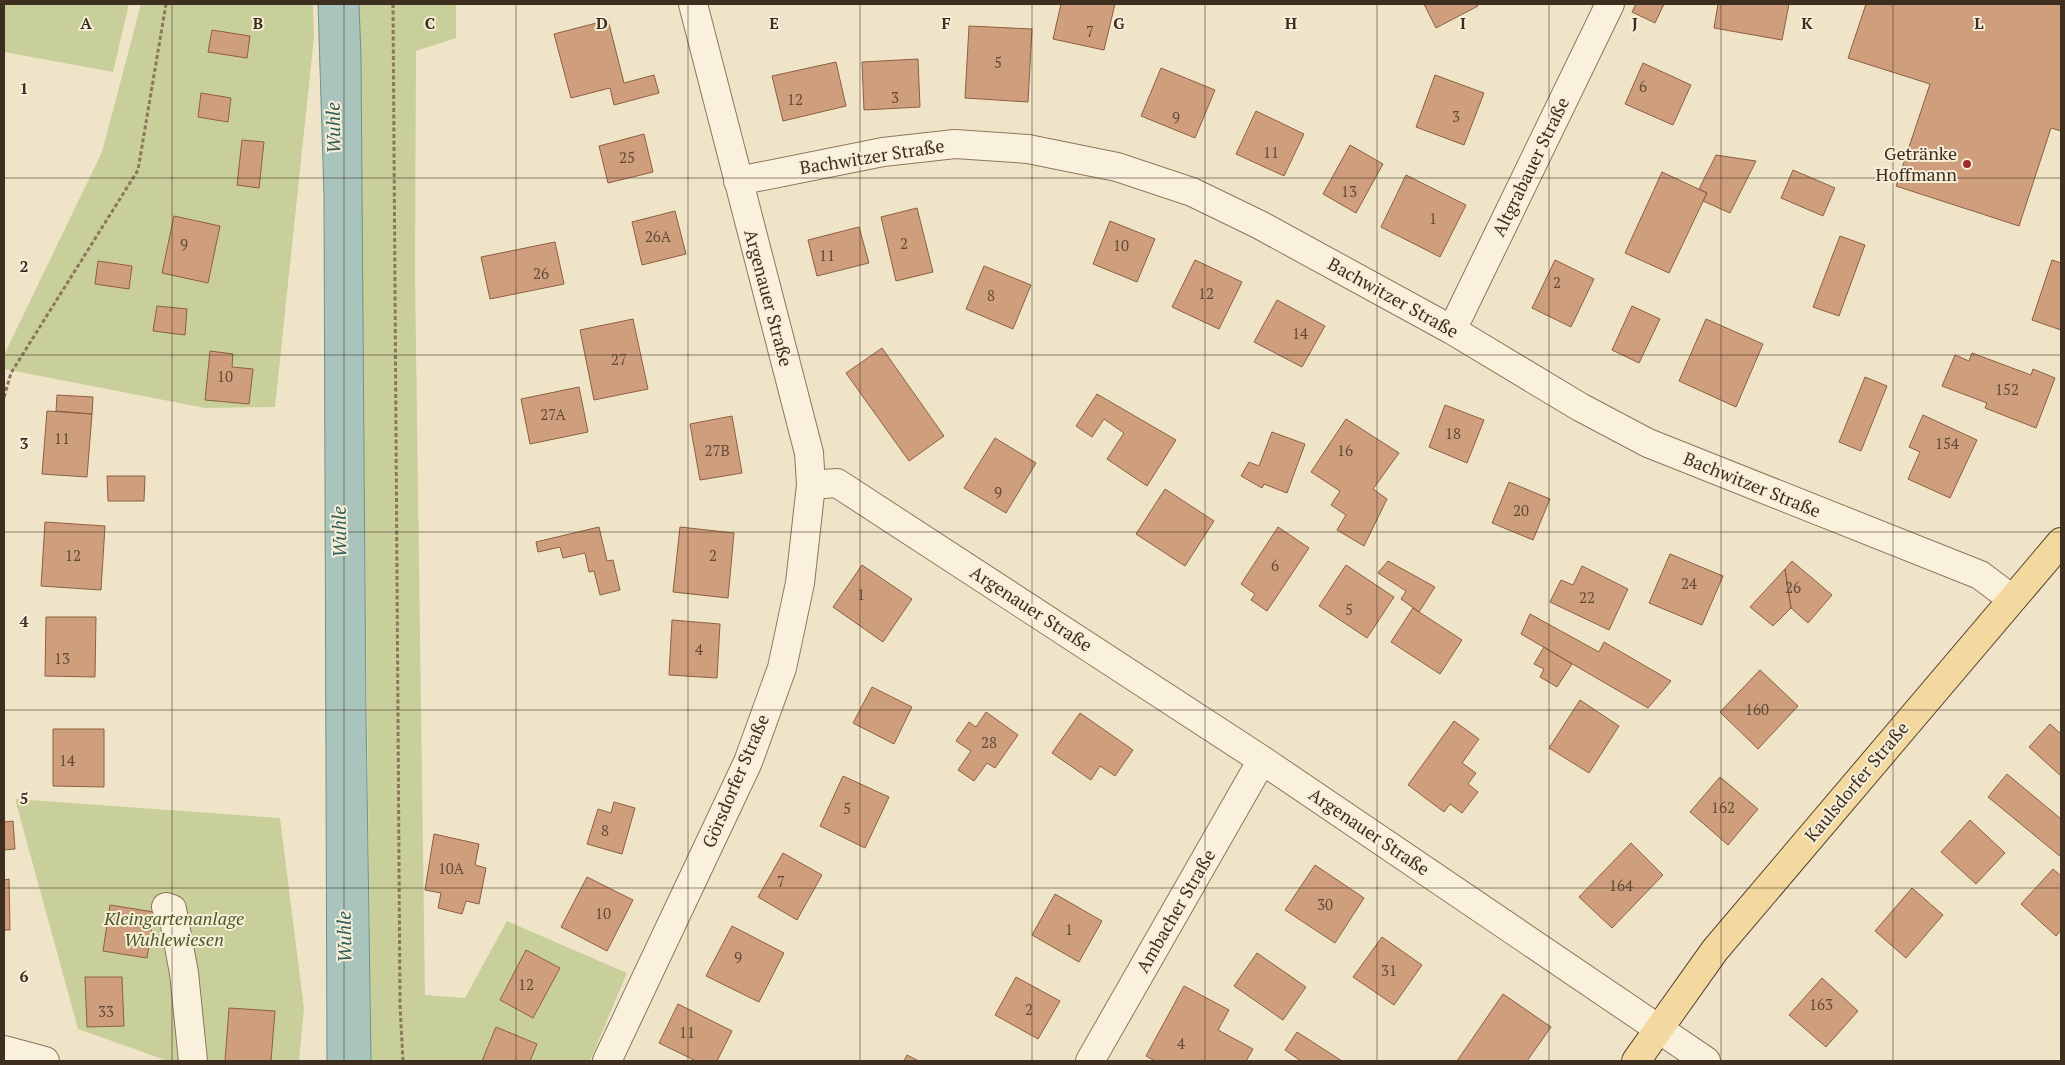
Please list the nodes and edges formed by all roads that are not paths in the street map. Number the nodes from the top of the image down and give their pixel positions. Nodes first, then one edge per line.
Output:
1 (693, 4) edge
2 (1610, 4) edge
3 (738, 181) junction
4 (1452, 330) junction
5 (812, 485) junction
6 (2061, 542) edge
7 (2012, 599) junction
8 (1262, 760) junction
9 (166, 908) dead end
10 (1658, 1027) junction
11 (4, 1050) edge
12 (45, 1061) edge
13 (193, 1061) edge
14 (607, 1061) edge
15 (1090, 1061) edge
16 (1636, 1061) edge
17 (1706, 1061) edge

1 - 3 street, Argenauer Straße
2 - 4 street, Altgrabauer Straße
3 - 4 street, Bachwitzer Straße
3 - 5 street, Argenauer Straße
4 - 7 street, Bachwitzer Straße
5 - 8 street, Argenauer Straße
5 - 14 street, Görsdorfer Straße
6 - 7 main road, Kaulsdorfer Straße
7 - 10 main road, Kaulsdorfer Straße
8 - 10 street, Argenauer Straße
8 - 15 street, Ambacher Straße
9 - 13 street
10 - 16 main road, Kaulsdorfer Straße
10 - 17 street, Argenauer Straße
11 - 12 street

